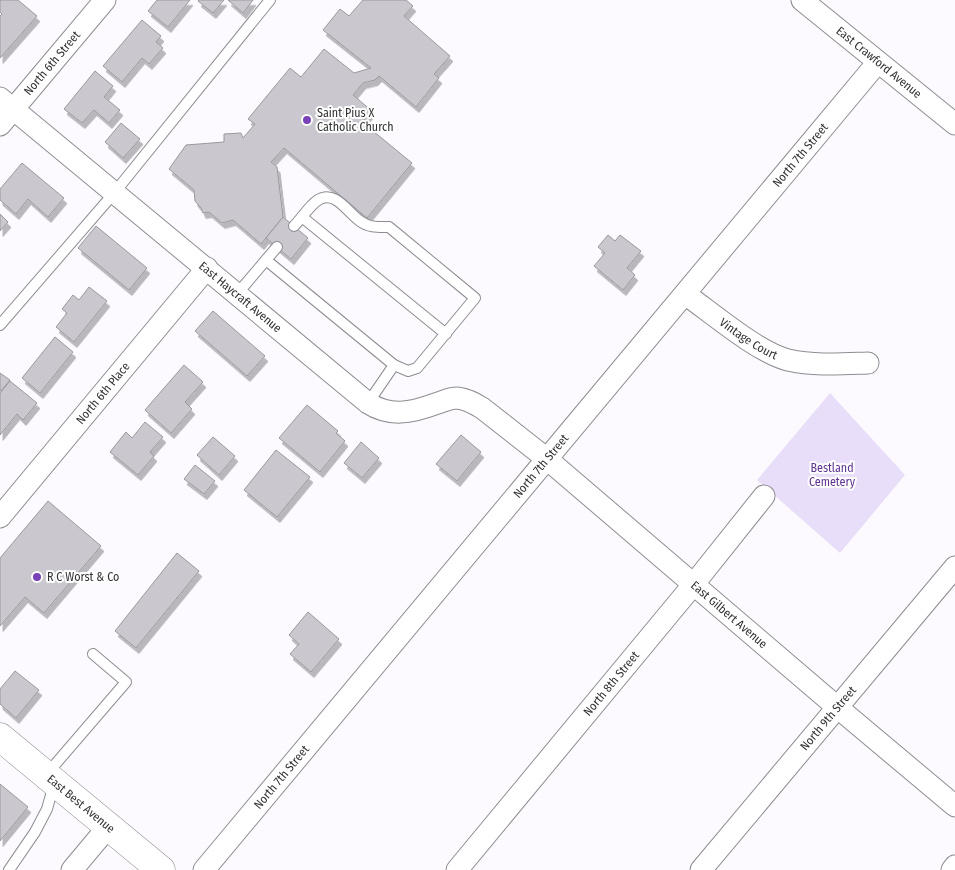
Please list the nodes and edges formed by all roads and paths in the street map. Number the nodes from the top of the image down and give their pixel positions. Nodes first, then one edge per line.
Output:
1 (104, 0) edge
2 (270, 0) edge
3 (802, 0) edge
4 (878, 62) junction
5 (7, 103) edge
6 (955, 124) edge
7 (0, 125) edge
8 (115, 192) junction
9 (302, 217) junction
10 (294, 226) dead end
11 (277, 247) dead end
12 (266, 260) junction
13 (207, 268) junction
14 (237, 294) junction
15 (685, 294) junction
16 (0, 325) edge
17 (446, 334) junction
18 (868, 363) dead end
19 (394, 366) junction
20 (368, 403) junction
21 (503, 424) joint
22 (546, 460) junction
23 (764, 496) dead end
24 (0, 517) edge
25 (955, 567) edge
26 (693, 585) junction
27 (93, 654) dead end
28 (837, 707) junction
29 (0, 737) edge
30 (50, 779) junction
31 (955, 806) edge
32 (108, 827) junction
33 (150, 864) edge
34 (955, 866) edge
35 (9, 870) edge
36 (72, 870) edge
37 (204, 870) edge
38 (457, 870) edge
39 (701, 870) edge
40 (952, 870) edge

1 - 5 street, North 6th Street
2 - 8 lane
3 - 4 street, East Crawford Avenue
4 - 6 street, East Crawford Avenue
4 - 15 street, North 7th Street
5 - 7 street, North 6th Street
5 - 8 street, East Haycraft Avenue
8 - 13 street, East Haycraft Avenue
8 - 16 lane
9 - 10 lane
9 - 17 lane
9 - 17 lane
11 - 12 lane
12 - 14 lane
12 - 19 lane
13 - 14 street, East Haycraft Avenue
13 - 24 street, North 6th Place
14 - 20 street, East Haycraft Avenue
15 - 18 street, Vintage Court
15 - 22 street, North 7th Street
17 - 19 lane
19 - 20 lane
20 - 21 street, East Haycraft Avenue
21 - 22 street, East Gilbert Avenue
22 - 26 street, East Gilbert Avenue
22 - 37 street, North 7th Street
23 - 26 street, North 8th Street
25 - 28 street, North 9th Street
26 - 28 street, East Gilbert Avenue
26 - 38 street, North 8th Street
27 - 30 lane
28 - 31 street, East Gilbert Avenue
28 - 39 street, North 9th Street
29 - 30 main road, East Best Avenue
30 - 32 main road, East Best Avenue
30 - 35 lane
32 - 33 main road, East Best Avenue
32 - 36 street
34 - 40 street

